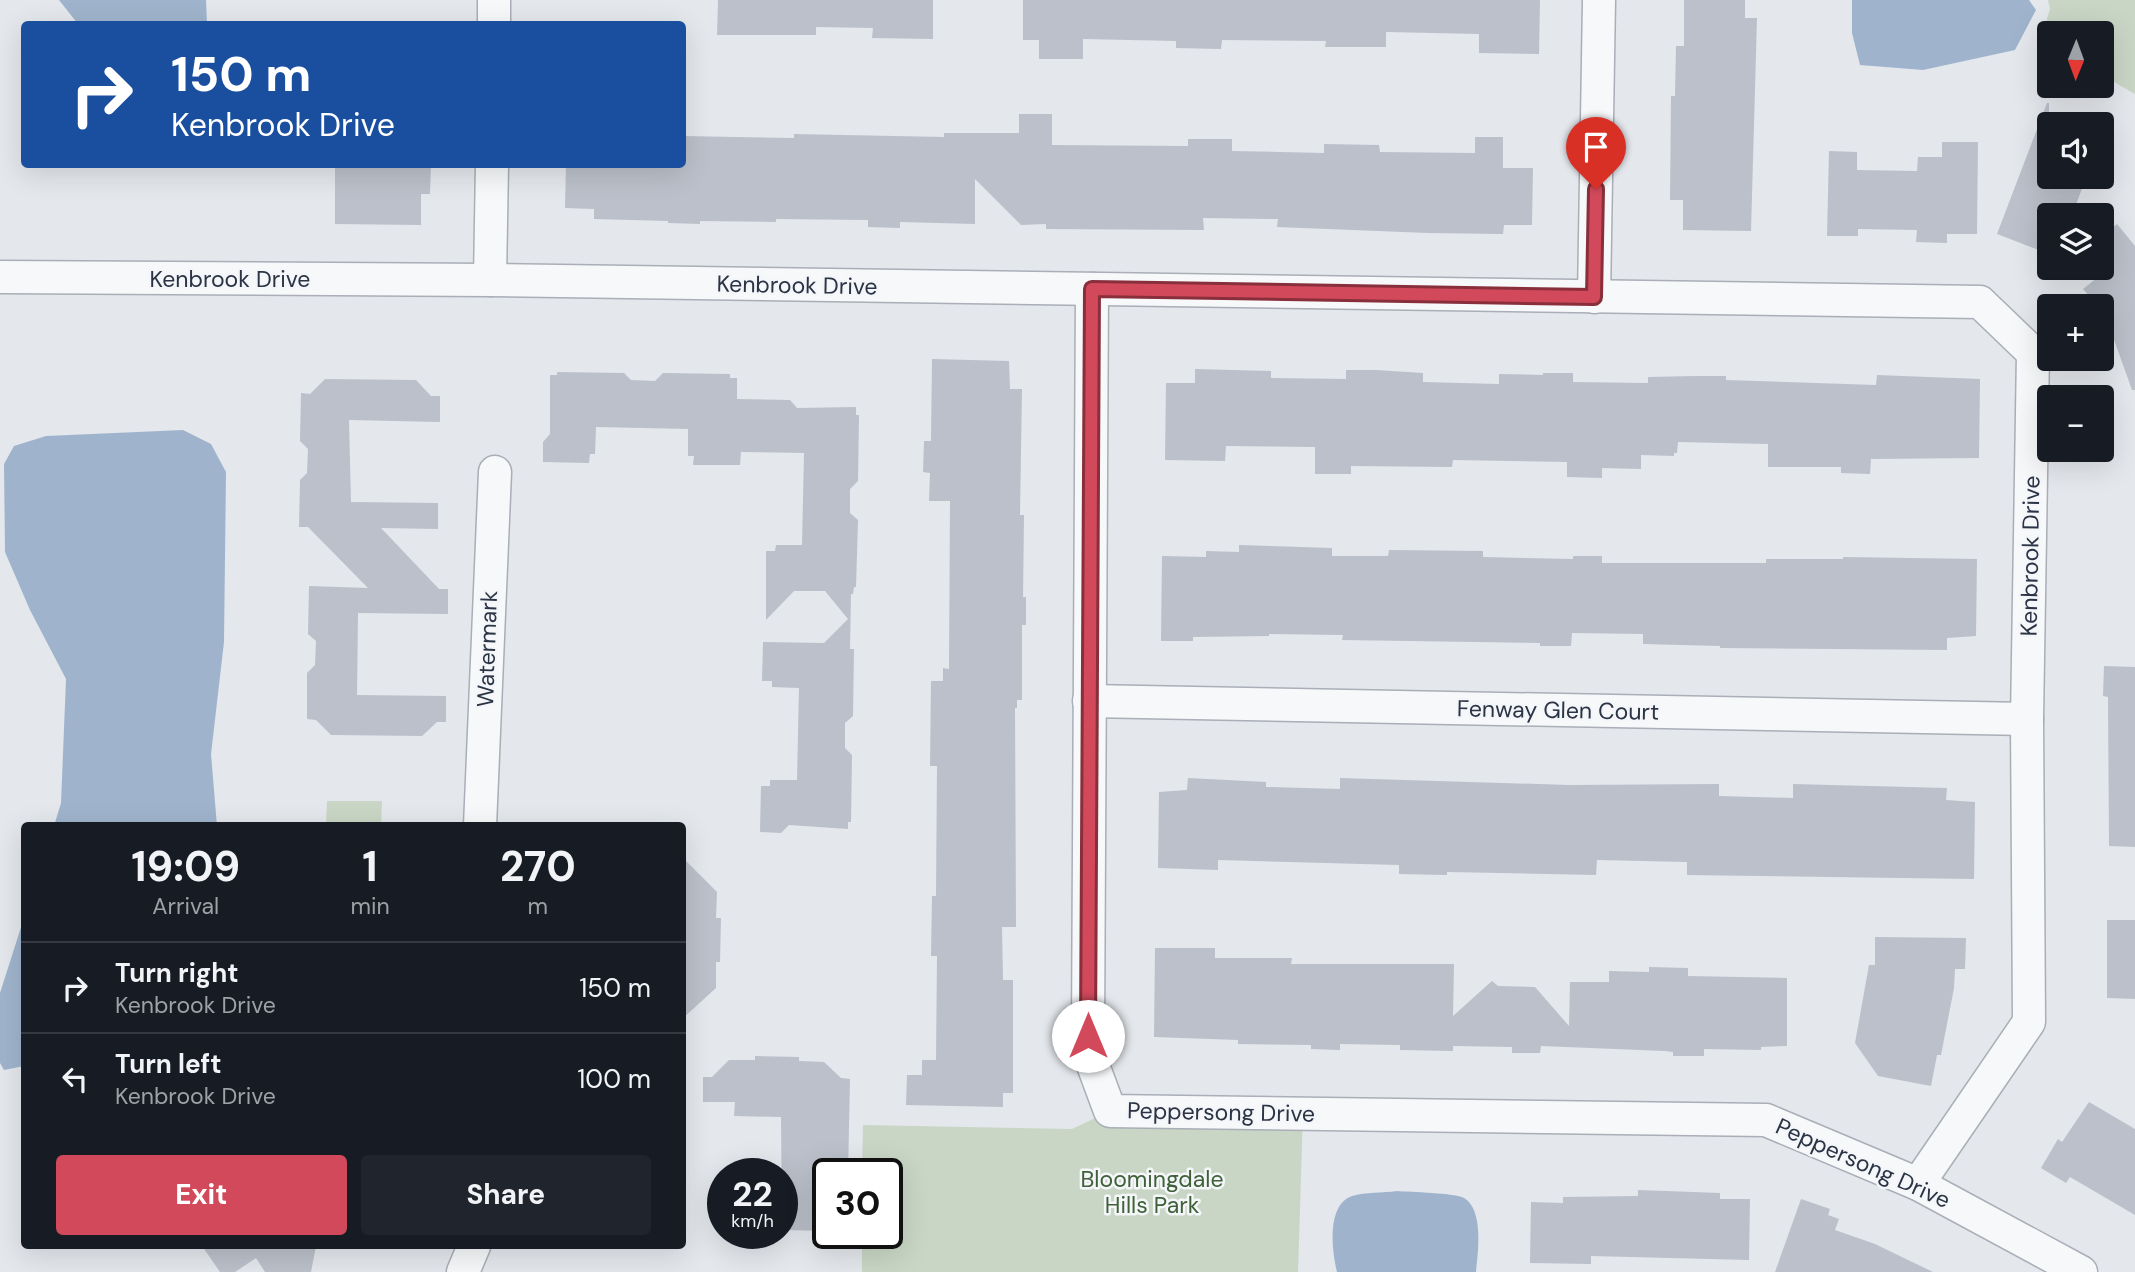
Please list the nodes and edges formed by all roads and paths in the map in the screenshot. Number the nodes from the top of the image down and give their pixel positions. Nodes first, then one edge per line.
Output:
1 (494, 0) edge
2 (1599, 0) edge
3 (494, 21) edge
4 (492, 168) edge
5 (0, 277) edge
6 (490, 280) junction
7 (1092, 289) junction
8 (1594, 297) junction
9 (495, 472) dead end
10 (1089, 701) junction
11 (2027, 719) junction
12 (480, 822) edge
13 (1918, 1184) junction
14 (473, 1249) edge
15 (463, 1272) edge
16 (2081, 1272) edge

1 - 3 street
2 - 8 street
4 - 6 street
5 - 6 street, Kenbrook Drive
6 - 7 street, Kenbrook Drive
7 - 8 street, Kenbrook Drive
7 - 10 street, Peppersong Drive
8 - 11 street, Kenbrook Drive
9 - 12 street, Watermark
10 - 11 street, Fenway Glen Court
10 - 13 street, Peppersong Drive
11 - 13 street, Kenbrook Drive
13 - 16 street, Peppersong Drive
14 - 15 street

